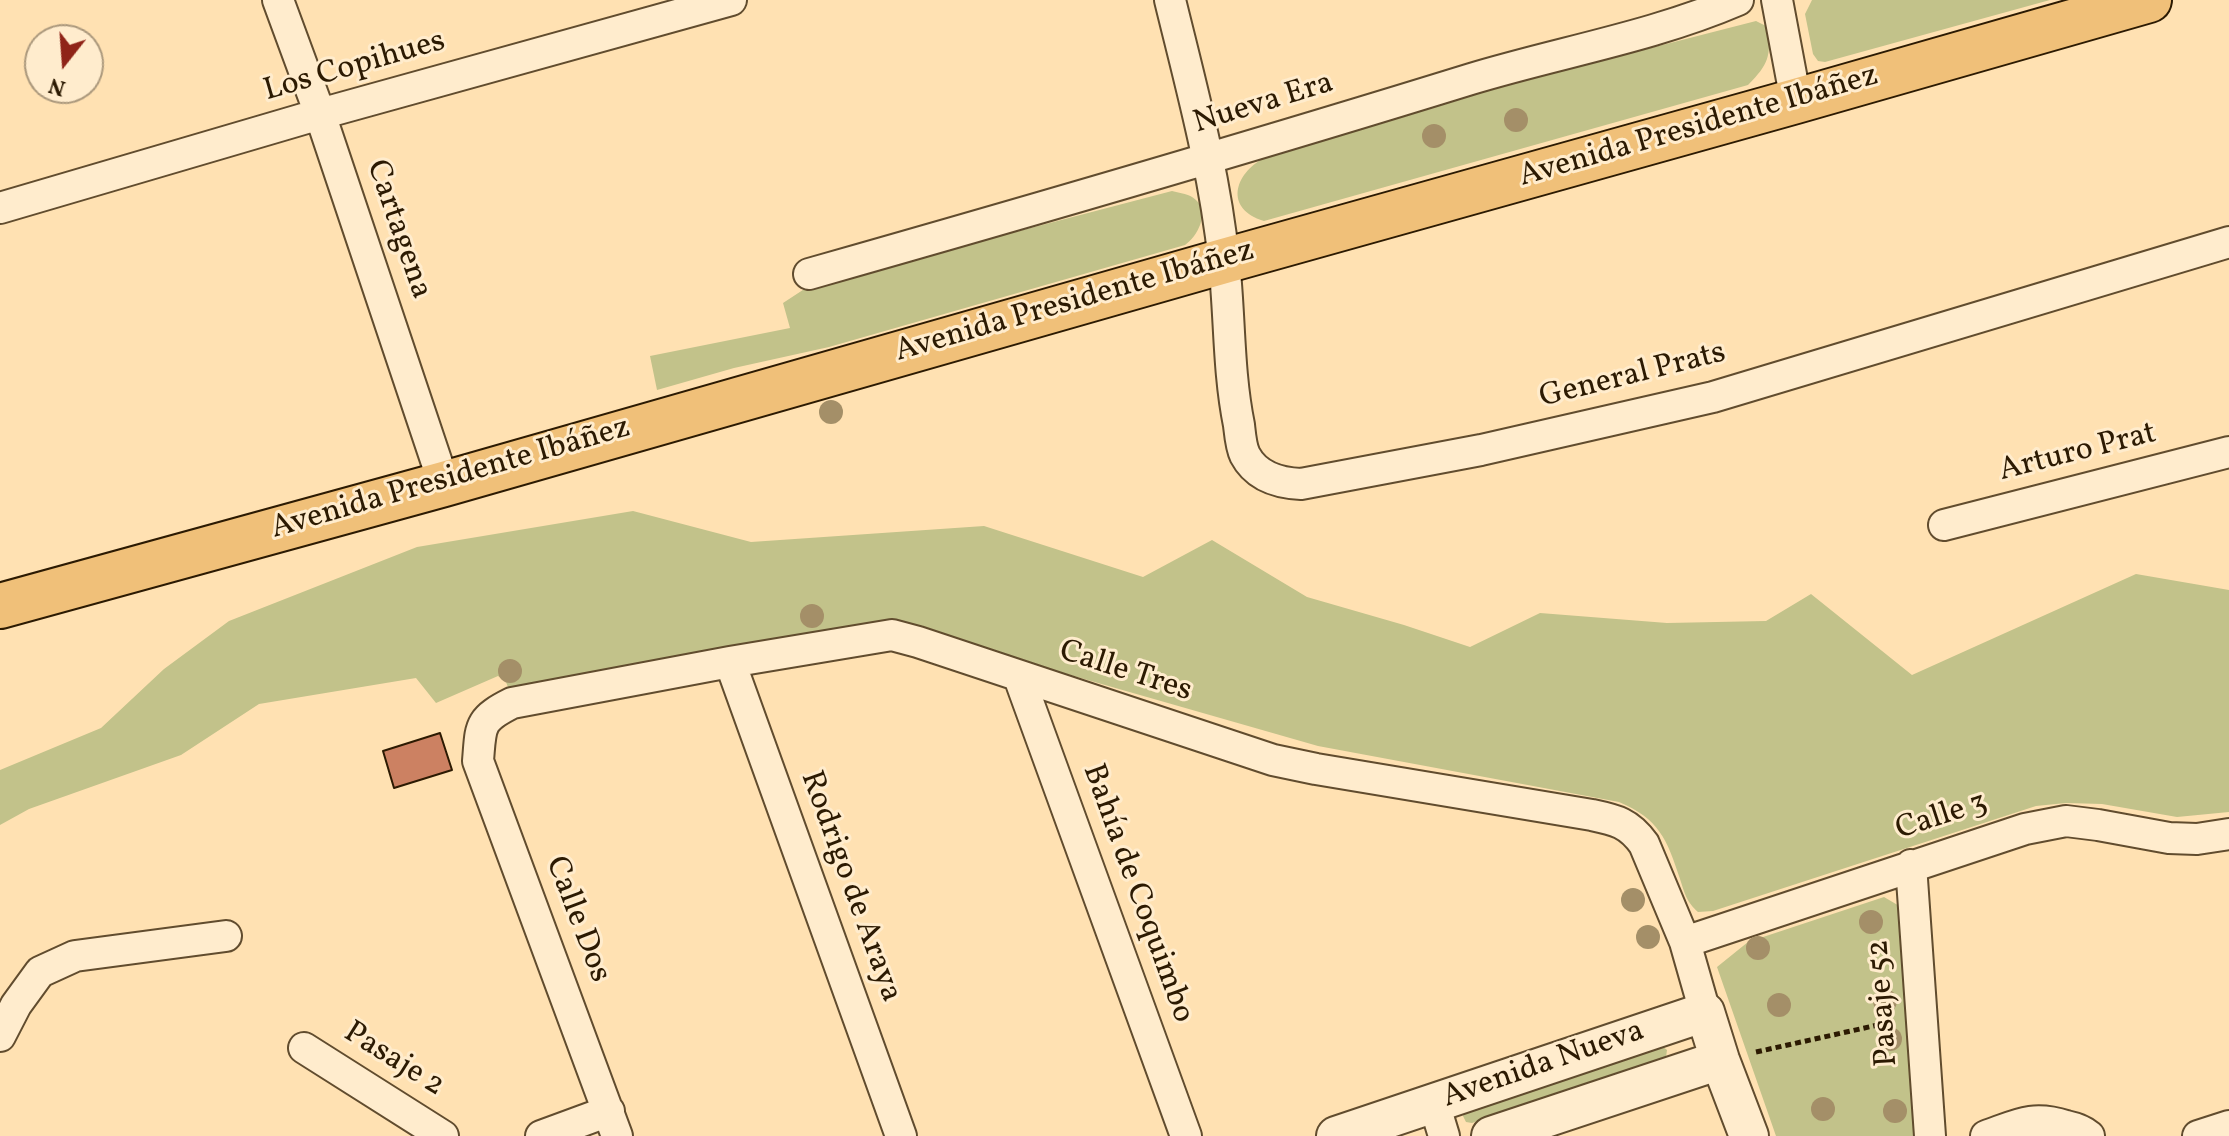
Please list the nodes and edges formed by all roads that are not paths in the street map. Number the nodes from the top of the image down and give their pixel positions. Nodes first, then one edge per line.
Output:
1 (278, 0) edge
2 (731, 0) edge
3 (1170, 0) edge
4 (1738, 0) edge
5 (1777, 0) edge
6 (2149, 0) edge
7 (1796, 101) junction
8 (320, 114) junction
9 (1208, 160) junction
10 (0, 208) edge
11 (2229, 242) edge
12 (1224, 261) junction
13 (809, 274) dead end
14 (2229, 452) edge
15 (444, 484) junction
16 (1944, 525) dead end
17 (0, 606) edge
18 (730, 662) junction
19 (1019, 677) junction
20 (481, 727) joint
21 (2229, 834) edge
22 (1911, 865) junction
23 (226, 936) dead end
24 (1685, 942) junction
25 (1705, 1012) junction
26 (0, 1036) edge
27 (304, 1048) dead end
28 (1720, 1060) junction
29 (1439, 1120) edge
30 (613, 1123) edge
31 (2229, 1126) edge
32 (443, 1136) edge
33 (541, 1136) edge
34 (901, 1136) edge
35 (1186, 1136) edge
36 (1336, 1136) edge
37 (1491, 1136) edge
38 (1749, 1136) edge
39 (1930, 1136) edge
40 (1986, 1136) edge
41 (2089, 1136) edge
42 (2198, 1136) edge

1 - 8 street, Cartagena
2 - 8 street, Los Copihues
3 - 9 street, General Prats
4 - 9 street, Nueva Era
5 - 7 street
6 - 7 main road, Avenida Presidente Ibáñez
7 - 12 main road, Avenida Presidente Ibáñez
8 - 10 street, Los Copihues
8 - 15 street, Cartagena
9 - 12 street, General Prats
9 - 13 street, Nueva Era
11 - 12 street, General Prats
12 - 15 main road, Avenida Presidente Ibáñez
14 - 16 street, Arturo Prat
15 - 17 main road, Avenida Presidente Ibáñez
18 - 19 street, Calle Tres
18 - 20 street, Calle Tres
18 - 34 street, Rodrigo de Araya
19 - 24 street, Calle Tres
19 - 35 street, Bahía de Coquimbo
20 - 30 street, Calle Dos
21 - 22 street, Calle 3
22 - 24 street, Calle 3
22 - 39 street, Pasaje 52
23 - 26 street
24 - 25 street, Calle Tres
25 - 28 street
25 - 29 street, Avenida Nueva
27 - 32 street, Pasaje 2
28 - 37 street, Avenida Nueva
28 - 38 street
29 - 36 street, Avenida Nueva
30 - 33 street
31 - 42 street
40 - 41 street

